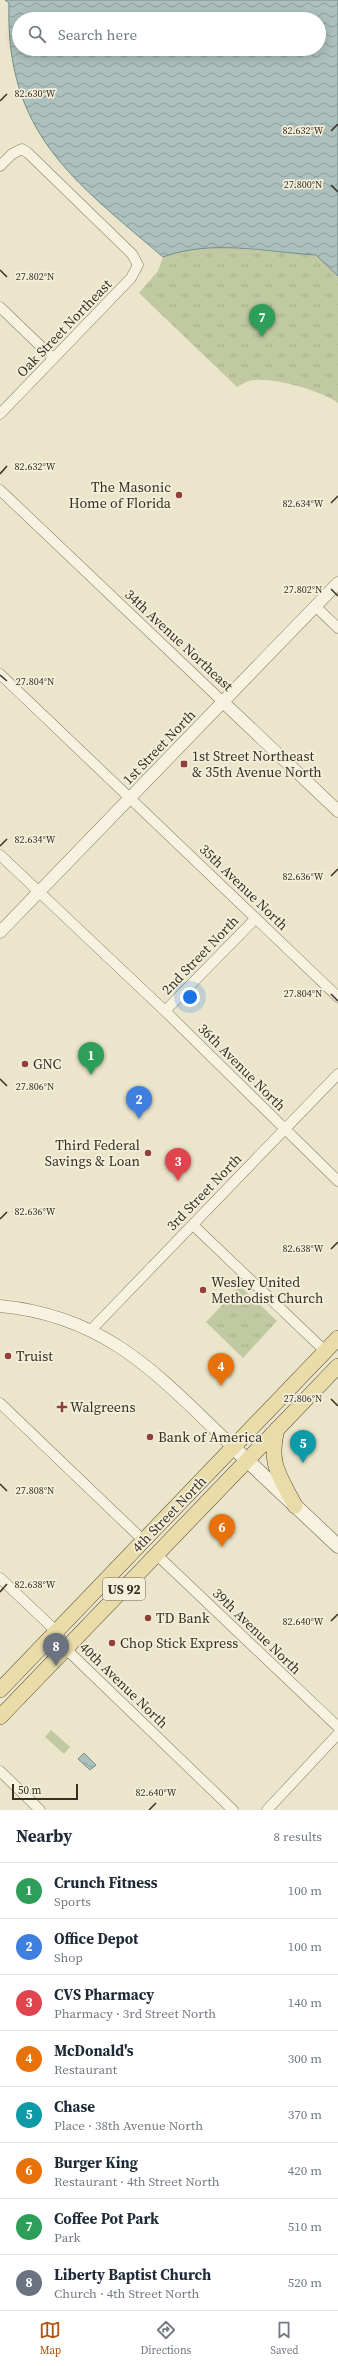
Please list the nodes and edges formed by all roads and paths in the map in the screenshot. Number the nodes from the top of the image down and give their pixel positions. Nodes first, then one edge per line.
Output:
1 (0, 166) edge
2 (0, 306) edge
3 (54, 358) junction
4 (0, 414) edge
5 (0, 490) edge
6 (338, 583) edge
7 (316, 606) junction
8 (338, 628) edge
9 (0, 674) edge
10 (223, 702) junction
11 (131, 799) junction
12 (338, 811) edge
13 (0, 855) edge
14 (38, 892) junction
15 (256, 918) junction
16 (0, 932) edge
17 (338, 997) edge
18 (165, 1011) junction
19 (338, 1074) edge
20 (285, 1129) junction
21 (338, 1181) edge
22 (193, 1224) junction
23 (0, 1306) edge
24 (91, 1330) junction
25 (338, 1338) edge
26 (332, 1351) edge
27 (338, 1362) edge
28 (338, 1366) edge
29 (0, 1403) edge
30 (278, 1429) junction
31 (234, 1448) junction
32 (246, 1460) junction
33 (295, 1506) junction
34 (144, 1541) junction
35 (338, 1546) edge
36 (157, 1555) junction
37 (0, 1578) edge
38 (107, 1607) junction
39 (56, 1631) junction
40 (66, 1649) junction
41 (1, 1690) edge
42 (0, 1718) edge
43 (338, 1727) edge
44 (338, 1734) edge
45 (0, 1771) edge
46 (40, 1810) edge
47 (233, 1810) edge
48 (267, 1810) edge

1 - 3 street, Oak Street Northeast
2 - 3 street
3 - 4 street, Oak Street Northeast
5 - 10 street, 34th Avenue Northeast
6 - 7 street, 1st Street North
7 - 8 street
7 - 10 street, 1st Street North
9 - 11 street, 35th Avenue North
10 - 11 street, 1st Street North
10 - 12 street, 34th Avenue Northeast
11 - 14 street, 1st Street North
11 - 15 street, 35th Avenue North
13 - 14 street, 36th Avenue North
14 - 16 street, 1st Street North
14 - 18 street, 36th Avenue North
15 - 17 street, 35th Avenue North
15 - 18 street, 2nd Street North
18 - 20 street, 36th Avenue North
19 - 20 street, 3rd Street North
20 - 21 street, 36th Avenue North
20 - 22 street, 3rd Street North
22 - 24 street, 3rd Street North
22 - 26 street
23 - 24 street
24 - 31 street
25 - 26 main road, 4th Street North / US 92
26 - 27 main road
26 - 31 main road, 4th Street North / US 92
28 - 30 main road, 4th Street North / US 92
29 - 34 street
30 - 32 main road, 4th Street North / US 92
30 - 33 main road
31 - 32 main road
31 - 34 main road, 4th Street North / US 92
32 - 33 main road
32 - 36 main road, 4th Street North / US 92
33 - 35 main road
34 - 38 main road
34 - 39 main road, 4th Street North / US 92
36 - 38 main road, 4th Street North / US 92
36 - 43 street, 39th Avenue North
37 - 39 street, 40th Avenue North
38 - 40 main road, 4th Street North / US 92
39 - 40 street, 40th Avenue North
39 - 41 main road, 4th Street North / US 92
40 - 42 main road, 4th Street North / US 92
40 - 47 street, 40th Avenue North
44 - 48 street
45 - 46 street

